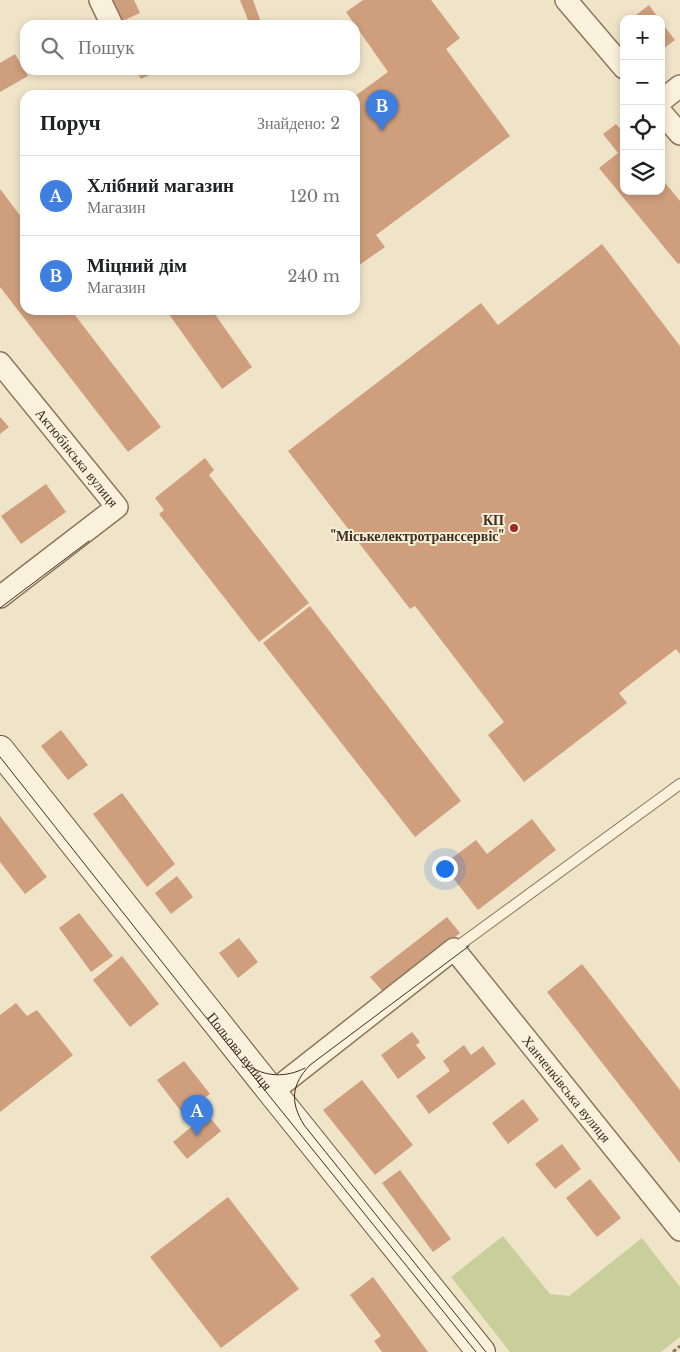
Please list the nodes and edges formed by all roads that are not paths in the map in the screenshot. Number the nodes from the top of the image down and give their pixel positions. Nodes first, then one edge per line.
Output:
1 (100, 0) edge
2 (566, 0) edge
3 (110, 20) edge
4 (620, 63) edge
5 (680, 86) edge
6 (665, 98) edge
7 (665, 117) edge
8 (680, 134) edge
9 (0, 363) edge
10 (0, 597) edge
11 (0, 750) edge
12 (680, 784) edge
13 (454, 949) junction
14 (272, 1092) junction
15 (680, 1230) edge
16 (481, 1352) edge

1 - 3 street
2 - 4 street
5 - 6 street
7 - 8 street
9 - 10 street, Актюбінська вулиця
11 - 14 main road, Польова вулиця
12 - 13 lane
13 - 14 street
13 - 15 street, Ханченківська вулиця
14 - 16 main road, Польова вулиця

